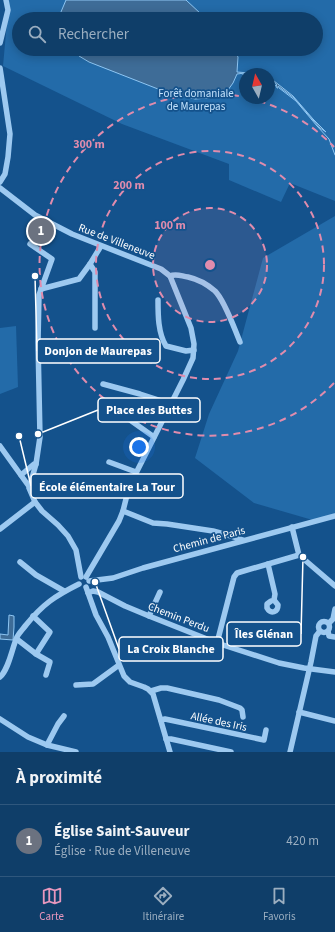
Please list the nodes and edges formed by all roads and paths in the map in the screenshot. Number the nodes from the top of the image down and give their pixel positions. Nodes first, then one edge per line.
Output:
1 (6, 0) edge
2 (0, 43) edge
3 (0, 68) edge
4 (0, 182) edge
5 (0, 188) edge
6 (30, 244) dead end
7 (101, 246) junction
8 (90, 264) junction
9 (170, 276) junction
10 (41, 289) junction
11 (158, 300) dead end
12 (95, 328) dead end
13 (240, 342) dead end
14 (194, 350) junction
15 (103, 384) dead end
16 (171, 404) junction
17 (119, 414) dead end
18 (154, 437) junction
19 (0, 446) edge
20 (109, 462) dead end
21 (36, 464) junction
22 (136, 472) junction
23 (21, 475) junction
24 (29, 486) junction
25 (35, 502) junction
26 (123, 511) junction
27 (335, 516) edge
28 (292, 527) junction
29 (0, 529) edge
30 (243, 540) junction
31 (299, 555) junction
32 (20, 562) dead end
33 (268, 564) junction
34 (83, 580) junction
35 (335, 586) edge
36 (87, 590) junction
37 (64, 591) junction
38 (160, 592) dead end
39 (274, 600) dead end
40 (335, 610) edge
41 (33, 616) junction
42 (149, 616) junction
43 (329, 623) junction
44 (320, 631) junction
45 (328, 631) junction
46 (335, 637) edge
47 (16, 640) junction
48 (217, 643) junction
49 (36, 654) junction
50 (119, 665) junction
51 (309, 669) junction
52 (335, 672) edge
53 (46, 675) dead end
54 (0, 677) edge
55 (76, 686) dead end
56 (151, 691) junction
57 (299, 712) junction
58 (64, 716) dead end
59 (243, 717) dead end
60 (0, 719) edge
61 (161, 720) junction
62 (335, 721) edge
63 (266, 730) dead end
64 (166, 739) junction
65 (47, 745) junction
66 (76, 752) edge
67 (170, 752) edge
68 (231, 752) edge
69 (290, 752) edge

1 - 2 street
3 - 4 street
5 - 7 street, Rue de Villeneuve
6 - 10 street
7 - 8 street
7 - 9 street, Rue de Villeneuve
8 - 10 street
8 - 12 street
9 - 13 street
9 - 14 street
10 - 21 street
11 - 14 street
14 - 16 street
15 - 16 street
16 - 18 street
17 - 18 street
18 - 22 street
19 - 23 street
20 - 22 street
21 - 23 street
21 - 24 street
22 - 26 street
23 - 24 street
24 - 25 street
25 - 29 street
25 - 34 street
26 - 30 street
26 - 34 street
27 - 28 street, Chemin de Paris
28 - 30 street, Chemin de Paris
28 - 31 street
30 - 34 street, Chemin de Paris
31 - 33 street
31 - 35 street
32 - 37 street
33 - 39 street
33 - 48 street
34 - 36 street, Chemin Perdu
34 - 37 street, Chemin de Paris
36 - 42 street, Chemin Perdu
36 - 50 street
37 - 41 street, Chemin de Paris
38 - 42 street
40 - 43 street
41 - 47 street, Chemin de Paris
41 - 49 street
42 - 48 street, Chemin Perdu
43 - 44 street
43 - 45 street
44 - 45 street
44 - 51 street
45 - 46 street
47 - 49 street
47 - 54 street, Chemin de Paris
48 - 51 street, Chemin Perdu
49 - 53 street
50 - 55 street
50 - 56 street
51 - 52 street, Chemin Perdu
51 - 57 street
56 - 59 street
56 - 61 street
57 - 62 street
57 - 69 street
58 - 65 street
60 - 65 street
61 - 63 street, Allée des Iris
61 - 64 street
64 - 67 street
64 - 68 street
65 - 66 street

